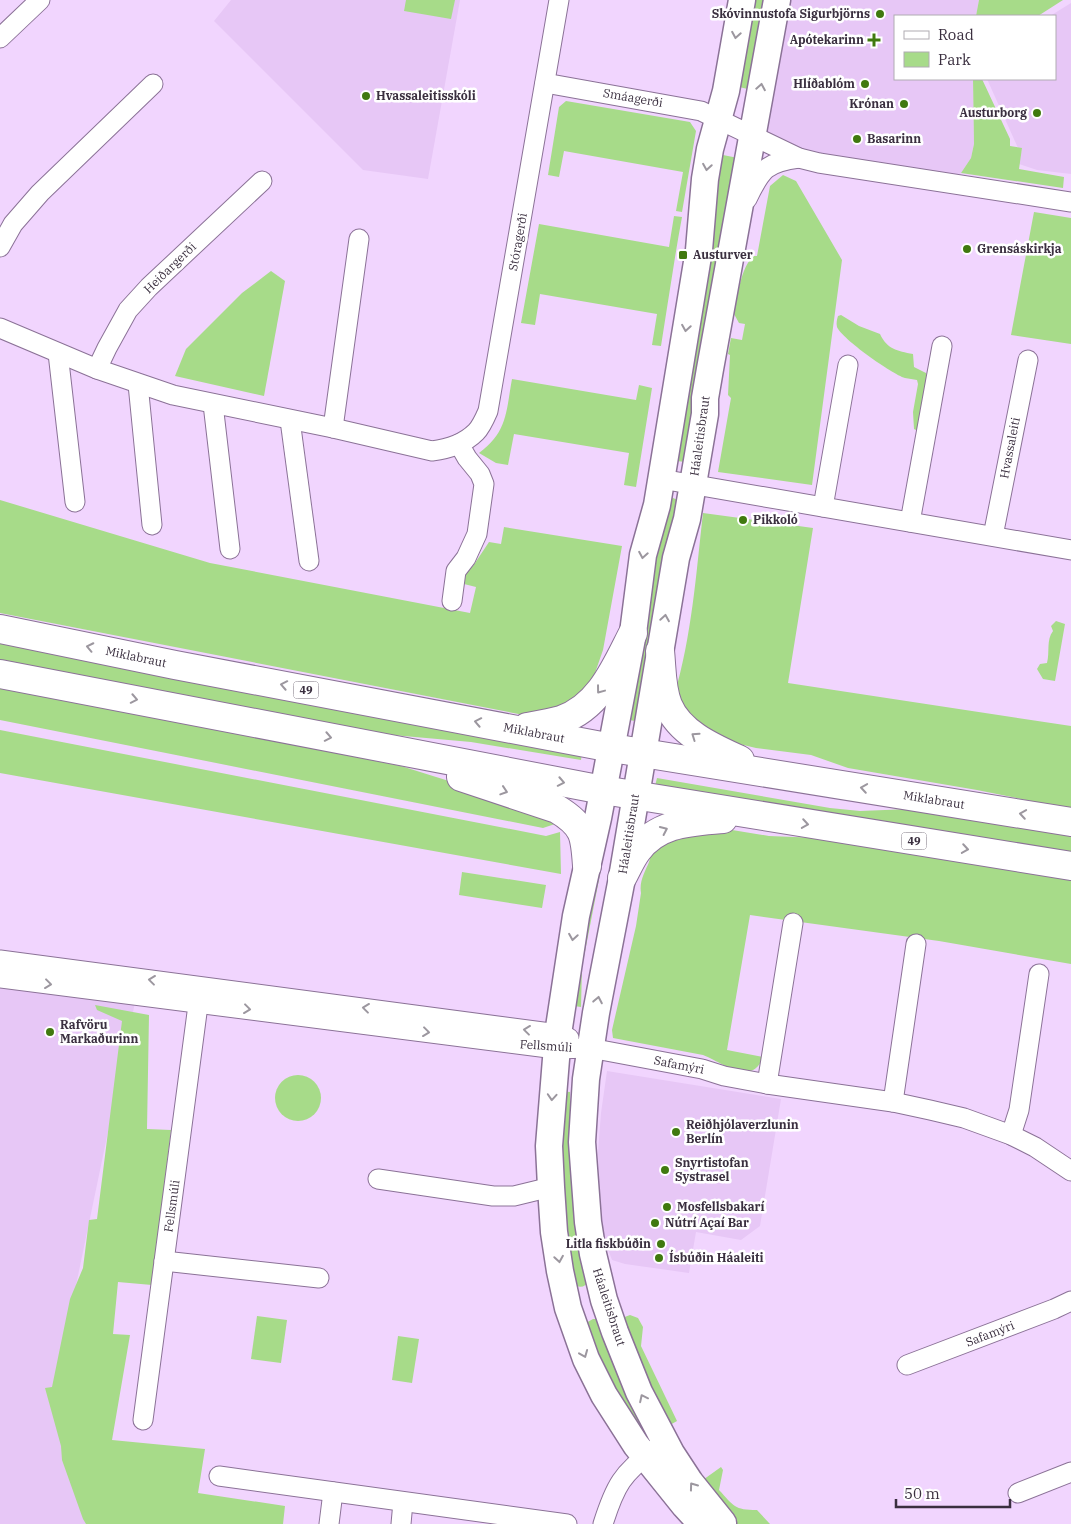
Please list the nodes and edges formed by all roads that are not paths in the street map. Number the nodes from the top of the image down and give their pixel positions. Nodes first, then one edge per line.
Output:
1 (40, 0) edge
2 (560, 0) edge
3 (742, 0) edge
4 (777, 0) edge
5 (0, 38) edge
6 (545, 83) junction
7 (153, 84) dead end
8 (718, 120) junction
9 (753, 135) junction
10 (799, 158) junction
11 (262, 181) dead end
12 (1071, 202) edge
13 (738, 218) junction
14 (359, 239) dead end
15 (0, 247) edge
16 (0, 328) edge
17 (942, 346) dead end
18 (58, 353) junction
19 (1028, 360) dead end
20 (848, 365) dead end
21 (97, 369) junction
22 (138, 384) junction
23 (213, 404) junction
24 (290, 420) junction
25 (333, 428) junction
26 (459, 444) junction
27 (661, 479) junction
28 (693, 484) junction
29 (75, 502) dead end
30 (824, 507) junction
31 (910, 522) junction
32 (152, 526) dead end
33 (993, 536) junction
34 (230, 549) dead end
35 (1071, 550) edge
36 (309, 561) dead end
37 (452, 601) dead end
38 (0, 629) edge
39 (633, 633) junction
40 (660, 651) junction
41 (0, 674) edge
42 (514, 729) junction
43 (612, 748) junction
44 (410, 752) junction
45 (643, 752) junction
46 (769, 773) junction
47 (603, 790) junction
48 (635, 795) junction
49 (756, 816) junction
50 (1071, 822) edge
51 (586, 866) junction
52 (1071, 866) edge
53 (622, 878) junction
54 (793, 923) dead end
55 (916, 944) dead end
56 (0, 960) edge
57 (1039, 974) dead end
58 (0, 978) edge
59 (200, 995) junction
60 (557, 1041) junction
61 (590, 1048) junction
62 (767, 1084) junction
63 (892, 1102) junction
64 (1011, 1135) junction
65 (1071, 1171) edge
66 (378, 1179) dead end
67 (550, 1187) junction
68 (164, 1261) junction
69 (319, 1278) dead end
70 (1071, 1301) edge
71 (908, 1365) dead end
72 (142, 1420) dead end
73 (655, 1449) junction
74 (1071, 1472) edge
75 (219, 1476) dead end
76 (333, 1492) junction
77 (1018, 1493) dead end
78 (403, 1502) junction
79 (329, 1524) edge
80 (401, 1524) edge
81 (567, 1524) edge
82 (603, 1524) edge
83 (706, 1524) edge
84 (723, 1524) edge

1 - 5 street
2 - 6 street, Stóragerði
3 -> 8 main road, Háaleitisbraut
9 -> 4 main road, Háaleitisbraut
6 - 8 street, Smáagerði
6 - 26 street, Stóragerði
7 - 15 street
8 - 9 street, Háaleitisbraut
8 -> 27 main road, Háaleitisbraut
9 - 10 street, Háaleitisbraut
9 - 13 main road, Háaleitisbraut
10 - 12 street, Háaleitisbraut
10 - 13 street, Háaleitisbraut
11 - 21 street, Heiðargerði
13 - 28 main road, Háaleitisbraut
14 - 25 street
16 - 18 street
17 - 31 street
18 - 21 street
18 - 29 street
19 - 33 street, Hvassaleiti
20 - 30 street
21 - 22 street
22 - 23 street
22 - 32 street
23 - 24 street
23 - 34 street
24 - 25 street
24 - 36 street
25 - 26 street, Stóragerði
26 - 37 street
27 - 28 street
27 -> 39 main road, Háaleitisbraut
28 - 30 street
40 -> 28 main road, Háaleitisbraut
30 - 31 street
31 - 33 street
33 - 35 street
42 -> 38 highway, Miklabraut / 49
39 -> 42 highway
39 - 43 main road, Háaleitisbraut
40 - 45 main road, Háaleitisbraut
46 -> 40 highway
41 -> 44 highway, 49
42 - 43 highway, Miklabraut / 49
43 - 45 highway, Miklabraut / 49
43 - 47 main road, Háaleitisbraut
44 -> 47 highway, 49
44 -> 51 highway
45 - 46 highway, Miklabraut / 49
45 - 48 main road, Háaleitisbraut
50 -> 46 highway, Miklabraut / 49
47 - 48 highway, 49
47 - 51 main road, Háaleitisbraut
48 - 49 highway, 49
48 - 53 main road, Háaleitisbraut
49 -> 52 highway, 49
53 -> 49 highway
51 -> 60 main road, Háaleitisbraut
61 -> 53 main road, Háaleitisbraut
54 - 62 street
55 - 63 street
59 -> 56 street, Fellsmúli
57 - 64 street
58 -> 59 street, Fellsmúli
59 - 60 street, Fellsmúli
59 - 68 street, Fellsmúli
60 - 61 street, Fellsmúli
60 -> 67 main road, Háaleitisbraut
61 - 62 street, Safamýri
73 -> 61 main road, Háaleitisbraut
62 - 63 street, Safamýri
63 - 64 street, Safamýri
64 - 65 street, Safamýri
66 - 67 street
67 -> 73 main road, Háaleitisbraut
68 - 69 street
68 - 72 street, Fellsmúli
70 - 71 street, Safamýri
73 - 82 street
73 - 83 main road, Háaleitisbraut
84 -> 73 main road, Háaleitisbraut
74 - 77 street
75 - 76 street
76 - 78 street
76 - 79 street
78 - 80 street
78 - 81 street

